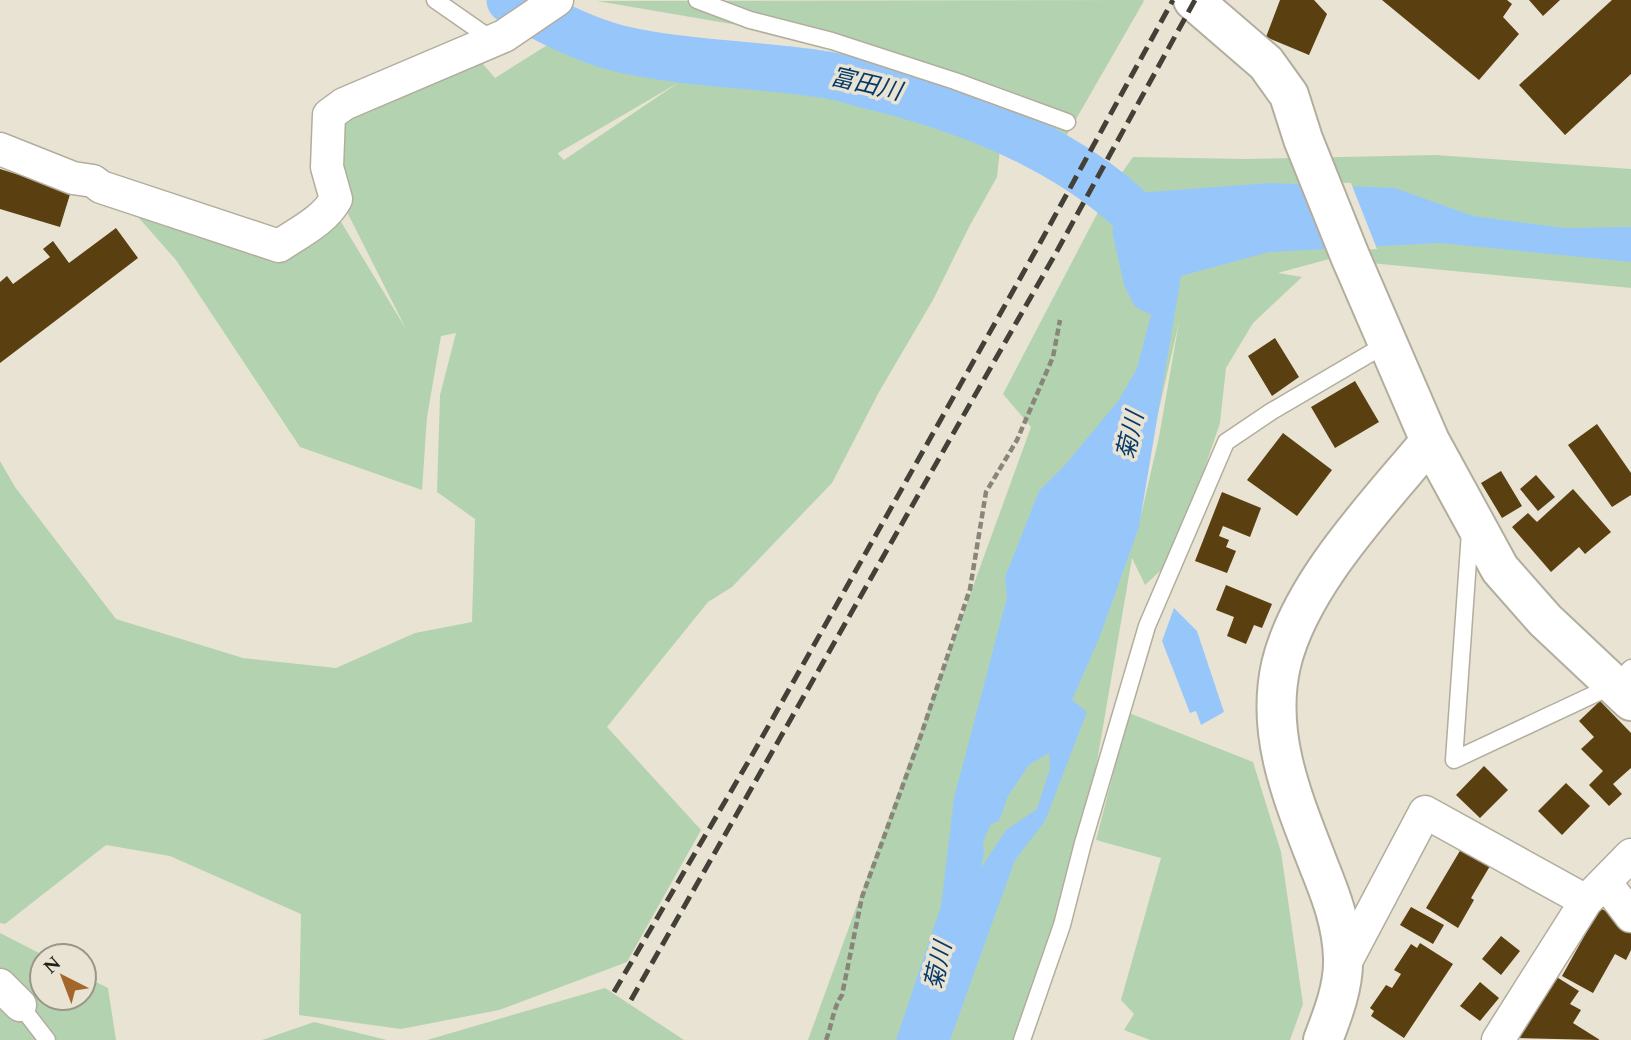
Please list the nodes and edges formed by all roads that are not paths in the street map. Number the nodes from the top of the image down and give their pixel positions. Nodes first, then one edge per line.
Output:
1 (435, 0) edge
2 (557, 0) edge
3 (697, 0) edge
4 (1194, 0) edge
5 (499, 38) junction
6 (1067, 122) dead end
7 (0, 149) edge
8 (1388, 343) junction
9 (1430, 441) junction
10 (1471, 519) junction
11 (1625, 685) edge
12 (1631, 855) edge
13 (1596, 891) junction
14 (1631, 916) edge
15 (1342, 969) junction
16 (10, 995) edge
17 (47, 1040) edge
18 (1022, 1040) edge
19 (1324, 1040) edge
20 (1498, 1040) edge

1 - 5 lane
2 - 5 street
3 - 6 lane
4 - 8 street
5 - 7 street
8 - 9 street
8 - 18 lane
9 - 10 street
9 - 15 street
10 - 11 street
10 - 11 lane
12 - 13 street
13 - 14 street
13 - 15 street
13 - 20 street
15 - 19 street
16 - 17 lane

